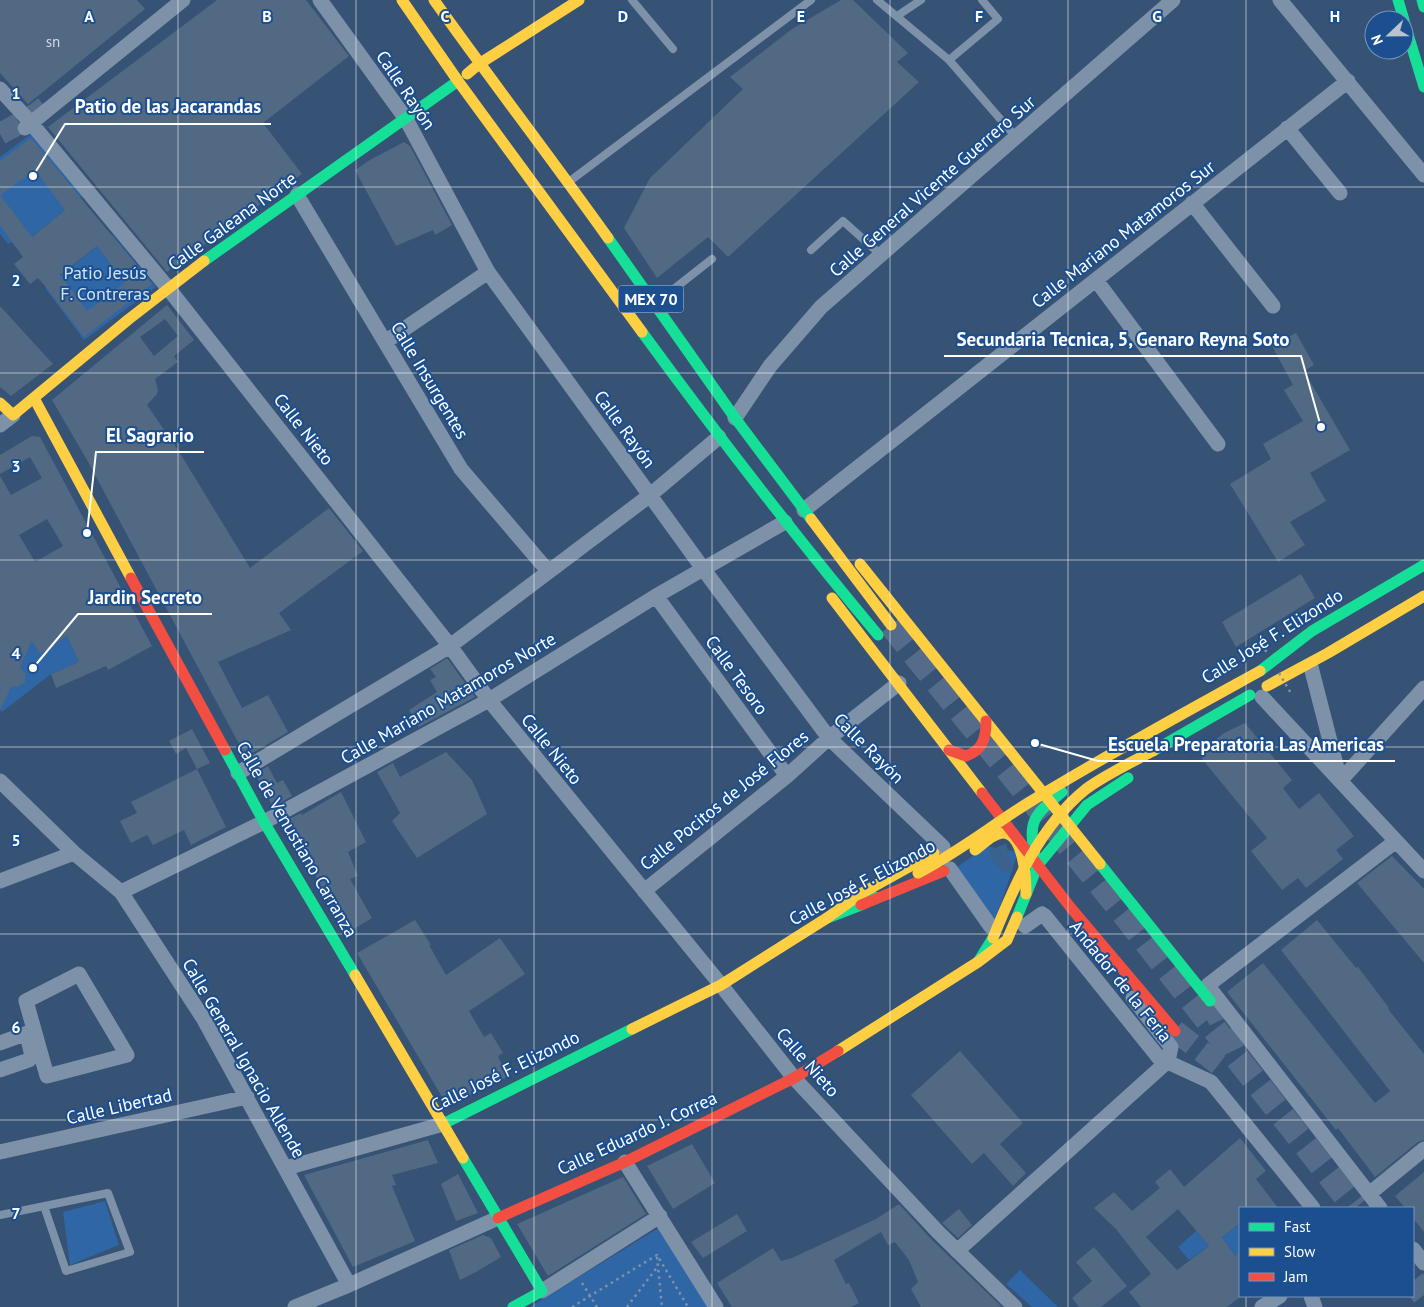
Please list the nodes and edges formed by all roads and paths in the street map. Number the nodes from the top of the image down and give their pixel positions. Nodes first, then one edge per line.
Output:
1 (183, 0) edge
2 (320, 0) edge
3 (402, 0) edge
4 (434, 0) edge
5 (579, 0) edge
6 (632, 0) edge
7 (811, 0) edge
8 (877, 0) edge
9 (921, 0) edge
10 (982, 0) edge
11 (1172, 0) edge
12 (1280, 0) edge
13 (1422, 0) edge
14 (165, 6) edge
15 (1424, 6) edge
16 (896, 16) junction
17 (673, 49) dead end
18 (1414, 54) edge
19 (949, 60) junction
20 (479, 64) junction
21 (458, 81) junction
22 (1348, 81) junction
23 (1424, 87) edge
24 (0, 89) edge
25 (406, 119) junction
26 (28, 125) junction
27 (1288, 128) junction
28 (1016, 137) junction
29 (1424, 175) edge
30 (568, 182) junction
31 (1340, 193) dead end
32 (297, 195) junction
33 (1192, 203) junction
34 (811, 250) dead end
35 (881, 255) junction
36 (712, 259) dead end
37 (488, 272) junction
38 (1096, 280) junction
39 (168, 288) junction
40 (655, 304) junction
41 (1273, 306) dead end
42 (385, 342) junction
43 (34, 398) junction
44 (0, 403) edge
45 (13, 415) junction
46 (735, 418) junction
47 (0, 425) edge
48 (719, 437) junction
49 (1218, 444) dead end
50 (650, 496) junction
51 (804, 510) junction
52 (785, 522) junction
53 (822, 534) junction
54 (807, 550) junction
55 (1424, 565) edge
56 (704, 569) junction
57 (548, 571) junction
58 (656, 596) junction
59 (1424, 596) edge
60 (891, 625) tunnel mouth
61 (1312, 631) junction
62 (878, 635) dead end
63 (450, 646) junction
64 (1328, 653) junction
65 (1310, 667) junction
66 (899, 683) junction
67 (1424, 688) edge
68 (1265, 691) junction
69 (489, 700) junction
70 (986, 721) junction
71 (829, 738) junction
72 (949, 750) junction
73 (1097, 752) junction
74 (238, 773) junction
75 (787, 776) junction
76 (0, 781) edge
77 (1340, 782) junction
78 (1037, 786) junction
79 (1050, 801) junction
80 (997, 812) junction
81 (264, 822) junction
82 (1072, 824) junction
83 (1032, 825) junction
84 (1396, 841) junction
85 (943, 847) junction
86 (74, 853) junction
87 (1038, 865) junction
88 (950, 869) junction
89 (1424, 871) edge
90 (0, 881) edge
91 (1055, 887) junction
92 (644, 891) junction
93 (121, 892) junction
94 (1026, 894) junction
95 (861, 905) junction
96 (1071, 908) junction
97 (828, 918) junction
98 (1024, 926) dead end
99 (992, 933) junction
100 (978, 962) junction
101 (721, 985) junction
102 (1208, 985) junction
103 (1210, 1002) tunnel mouth
104 (1175, 1031) tunnel mouth
105 (30, 1032) junction
106 (0, 1043) edge
107 (1168, 1061) junction
108 (0, 1070) edge
109 (794, 1078) junction
110 (247, 1097) junction
111 (443, 1124) junction
112 (1424, 1150) edge
113 (0, 1152) edge
114 (625, 1162) junction
115 (286, 1168) junction
116 (1369, 1194) junction
117 (44, 1206) junction
118 (1312, 1207) edge
119 (1379, 1207) edge
120 (0, 1215) edge
121 (660, 1216) junction
122 (498, 1218) junction
123 (1414, 1250) edge
124 (957, 1251) junction
125 (657, 1255) junction
126 (1424, 1263) edge
127 (658, 1266) junction
128 (574, 1271) junction
129 (349, 1285) junction
130 (542, 1291) junction
131 (590, 1296) junction
132 (1278, 1297) edge
133 (295, 1307) edge
134 (513, 1307) edge
135 (572, 1307) edge
136 (597, 1307) edge
137 (627, 1307) edge
138 (662, 1307) edge
139 (688, 1307) edge
140 (716, 1307) edge
141 (1015, 1307) edge
142 (1262, 1307) edge

1 - 14 street
2 - 25 street, Calle Rayón
3 - 21 street, MEX 70
4 - 20 street, MEX 70
5 - 20 street, Calle Galeana Norte
6 - 17 lane
7 - 30 lane
8 - 16 lane
9 - 16 lane
10 - 19 lane
11 - 28 street, Calle General Vicente Guerrero Sur
12 - 22 street
13 - 15 street
14 - 26 street
16 - 19 lane
18 - 23 street
19 - 28 lane
20 - 21 street, Calle Galeana Norte
20 - 30 street, MEX 70
21 - 25 street, Calle Galeana Norte
21 - 48 street, MEX 70
22 - 27 street, Calle Mariano Matamoros Sur
22 - 29 street
24 - 26 street, Calle Nieto
25 - 32 street, Calle Galeana Norte
25 - 37 street, Calle Rayón
26 - 39 street, Calle Nieto
27 - 31 street
27 - 33 street, Calle Mariano Matamoros Sur
28 - 35 street, Calle General Vicente Guerrero Sur
30 - 40 street, MEX 70
32 - 39 street, Calle Galeana Norte
32 - 42 street, Calle Insurgentes
33 - 38 street, Calle Mariano Matamoros Sur
33 - 41 street
34 - 35 lane
35 - 46 street, Calle General Vicente Guerrero Sur
36 - 40 lane
37 - 42 street
37 - 50 street, Calle Rayón
38 - 49 street
38 - 51 street, Calle Mariano Matamoros Sur
39 - 43 street, Calle Galeana Norte
39 - 63 street, Calle Nieto
40 - 46 street, MEX 70
42 - 57 street, Calle Insurgentes
43 - 45 street, Calle Galeana Norte
43 - 74 street, Calle de Venustiano Carranza
44 - 45 street
45 - 47 street
46 - 51 street, MEX 70
48 - 50 street
48 - 52 street, MEX 70
50 - 56 street, Calle Rayón
50 - 57 street
51 - 53 street, MEX 70
52 - 54 street, MEX 70
52 - 56 street, Calle Mariano Matamoros Norte
53 - 60 street, MEX 70
53 - 70 street, MEX 70
54 - 62 street, MEX 70
54 - 66 street, MEX 70
55 - 61 street, Calle José F. Elizondo
56 - 58 street, Calle Mariano Matamoros Norte
56 - 71 street, Calle Rayón
57 - 63 street
58 - 69 street, Calle Mariano Matamoros Norte
58 - 75 street, Calle Tesoro
59 - 64 street
61 - 73 street
61 - 95 street, Calle José F. Elizondo, bridge
63 - 69 street, Calle Nieto
63 - 74 street
64 - 65 street
64 - 68 street
65 - 68 street
65 - 77 street
66 - 71 street, Calle Pocitos de José Flores
66 - 72 street, MEX 70
67 - 77 street
68 - 77 street
68 - 82 street, Calle Eduardo J. Correa
68 - 99 street, bridge
69 - 81 street, Calle Mariano Matamoros Norte
69 - 92 street, Calle Nieto
70 - 72 street
70 - 78 street, MEX 70
71 - 75 street, Calle Pocitos de José Flores
71 - 85 street, Calle Rayón
72 - 80 street, MEX 70
73 - 78 street
73 - 79 street
74 - 81 street, Calle de Venustiano Carranza
75 - 92 street, Calle Pocitos de José Flores
76 - 86 street, Calle General Ignacio Allende
77 - 84 street
78 - 79 street, MEX 70
78 - 80 street
79 - 82 street, MEX 70
79 - 83 street
80 - 83 street
80 - 85 street
80 - 87 street, MEX 70
81 - 93 street, Calle Mariano Matamoros Norte
81 - 111 street, Calle de Venustiano Carranza
82 - 83 street
82 - 87 street, Calle Eduardo J. Correa
82 - 102 street
82 - 103 street, MEX 70
83 - 87 street
84 - 89 street
84 - 102 street
85 - 97 street
86 - 90 street
86 - 93 street, Calle General Ignacio Allende
87 - 91 street, MEX 70
87 - 94 street, Calle Eduardo J. Correa
88 - 94 street
88 - 95 street
88 - 99 street
91 - 94 street
91 - 96 street, MEX 70
92 - 101 street, Calle Nieto
93 - 110 street, Calle General Ignacio Allende
94 - 100 street, Calle Eduardo J. Correa
95 - 97 street, Calle José F. Elizondo
96 - 104 street, MEX 70
96 - 107 street
97 - 101 street, Calle José F. Elizondo
98 - 107 street, Andador de la Feria
99 - 100 street
100 - 109 street, Calle Eduardo J. Correa
101 - 109 street, Calle Nieto
101 - 111 street, Calle José F. Elizondo
102 - 116 street
105 - 105 street
105 - 106 street
105 - 108 street
107 - 118 street, Andador de la Feria
107 - 124 street
109 - 114 street, Calle Eduardo J. Correa
109 - 124 street, Calle Nieto
110 - 113 street, Calle Libertad
110 - 115 street, Calle General Ignacio Allende
111 - 115 street, Calle José F. Elizondo
111 - 122 street, Calle de Venustiano Carranza
112 - 116 street
114 - 121 street
114 - 122 street, Calle Eduardo J. Correa
115 - 129 street, Calle General Ignacio Allende
116 - 119 street
117 - 117 lane
117 - 120 lane
121 - 128 street
121 - 140 street
122 - 129 street, Calle Eduardo J. Correa
122 - 130 street, Calle de Venustiano Carranza
123 - 126 street
124 - 141 street, Calle Nieto
125 - 127 path
125 - 131 path
125 - 139 path
127 - 137 path
127 - 138 path
128 - 130 street
128 - 131 path
129 - 133 street, Calle Eduardo J. Correa
130 - 134 street
131 - 135 path
131 - 136 path
132 - 142 street

